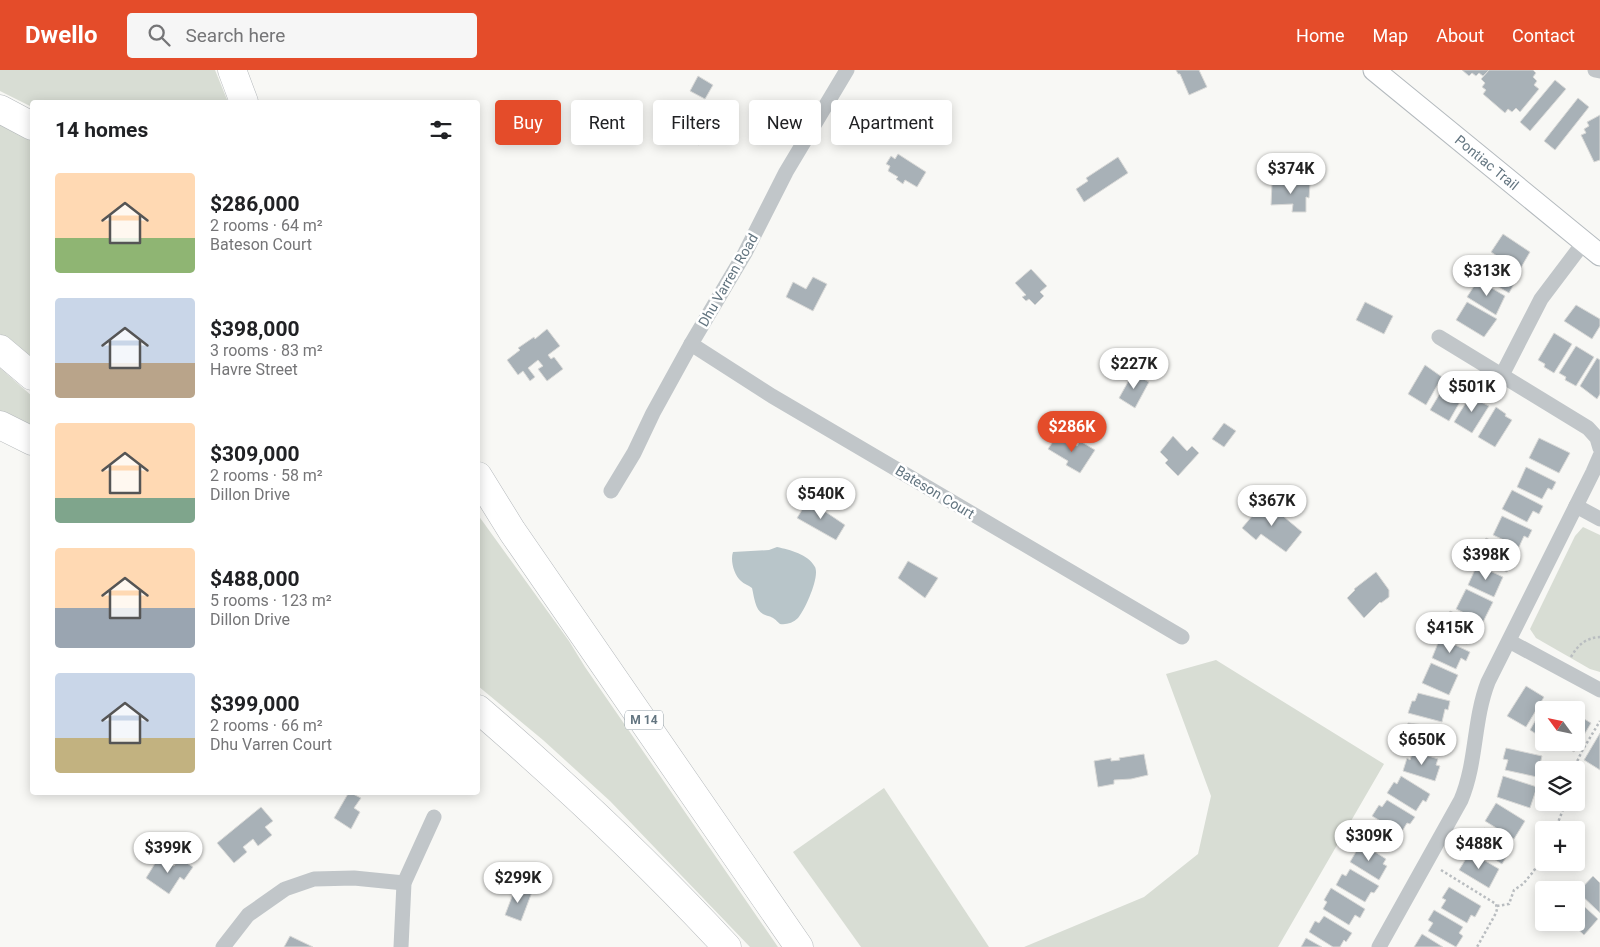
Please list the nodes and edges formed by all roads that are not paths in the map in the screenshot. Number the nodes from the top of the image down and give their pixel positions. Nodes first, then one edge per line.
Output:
1 (232, 70) edge
2 (846, 70) edge
3 (1374, 70) edge
4 (1595, 70) edge
5 (1600, 71) edge
6 (243, 100) edge
7 (0, 109) edge
8 (30, 125) edge
9 (1592, 249) edge
10 (1439, 337) dead end
11 (690, 344) junction
12 (0, 349) edge
13 (30, 374) edge
14 (1502, 375) junction
15 (0, 425) edge
16 (30, 440) edge
17 (1600, 448) edge
18 (1600, 456) edge
19 (480, 479) edge
20 (611, 491) dead end
21 (480, 492) edge
22 (1576, 506) junction
23 (1600, 520) edge
24 (512, 531) junction
25 (1182, 637) dead end
26 (1508, 642) junction
27 (1600, 690) edge
28 (480, 711) edge
29 (434, 817) dead end
30 (404, 883) junction
31 (223, 947) edge
32 (401, 947) edge
33 (728, 947) edge
34 (799, 947) edge
35 (1379, 947) edge

1 - 6 highway
2 - 11 street, Dhu Varren Road
3 - 9 main road, Pontiac Trail
4 - 5 street
7 - 8 highway
9 - 14 street
10 - 14 street
11 - 20 street, Dhu Varren Road
11 - 25 street, Bateson Court
12 - 13 highway
14 - 17 street
15 - 16 highway
18 - 22 street
19 - 24 highway, M 14
21 - 24 highway
22 - 23 street
22 - 26 street
24 - 34 highway, M 14
26 - 27 street
26 - 35 street
28 - 33 highway
29 - 30 street
30 - 31 street
30 - 32 street

